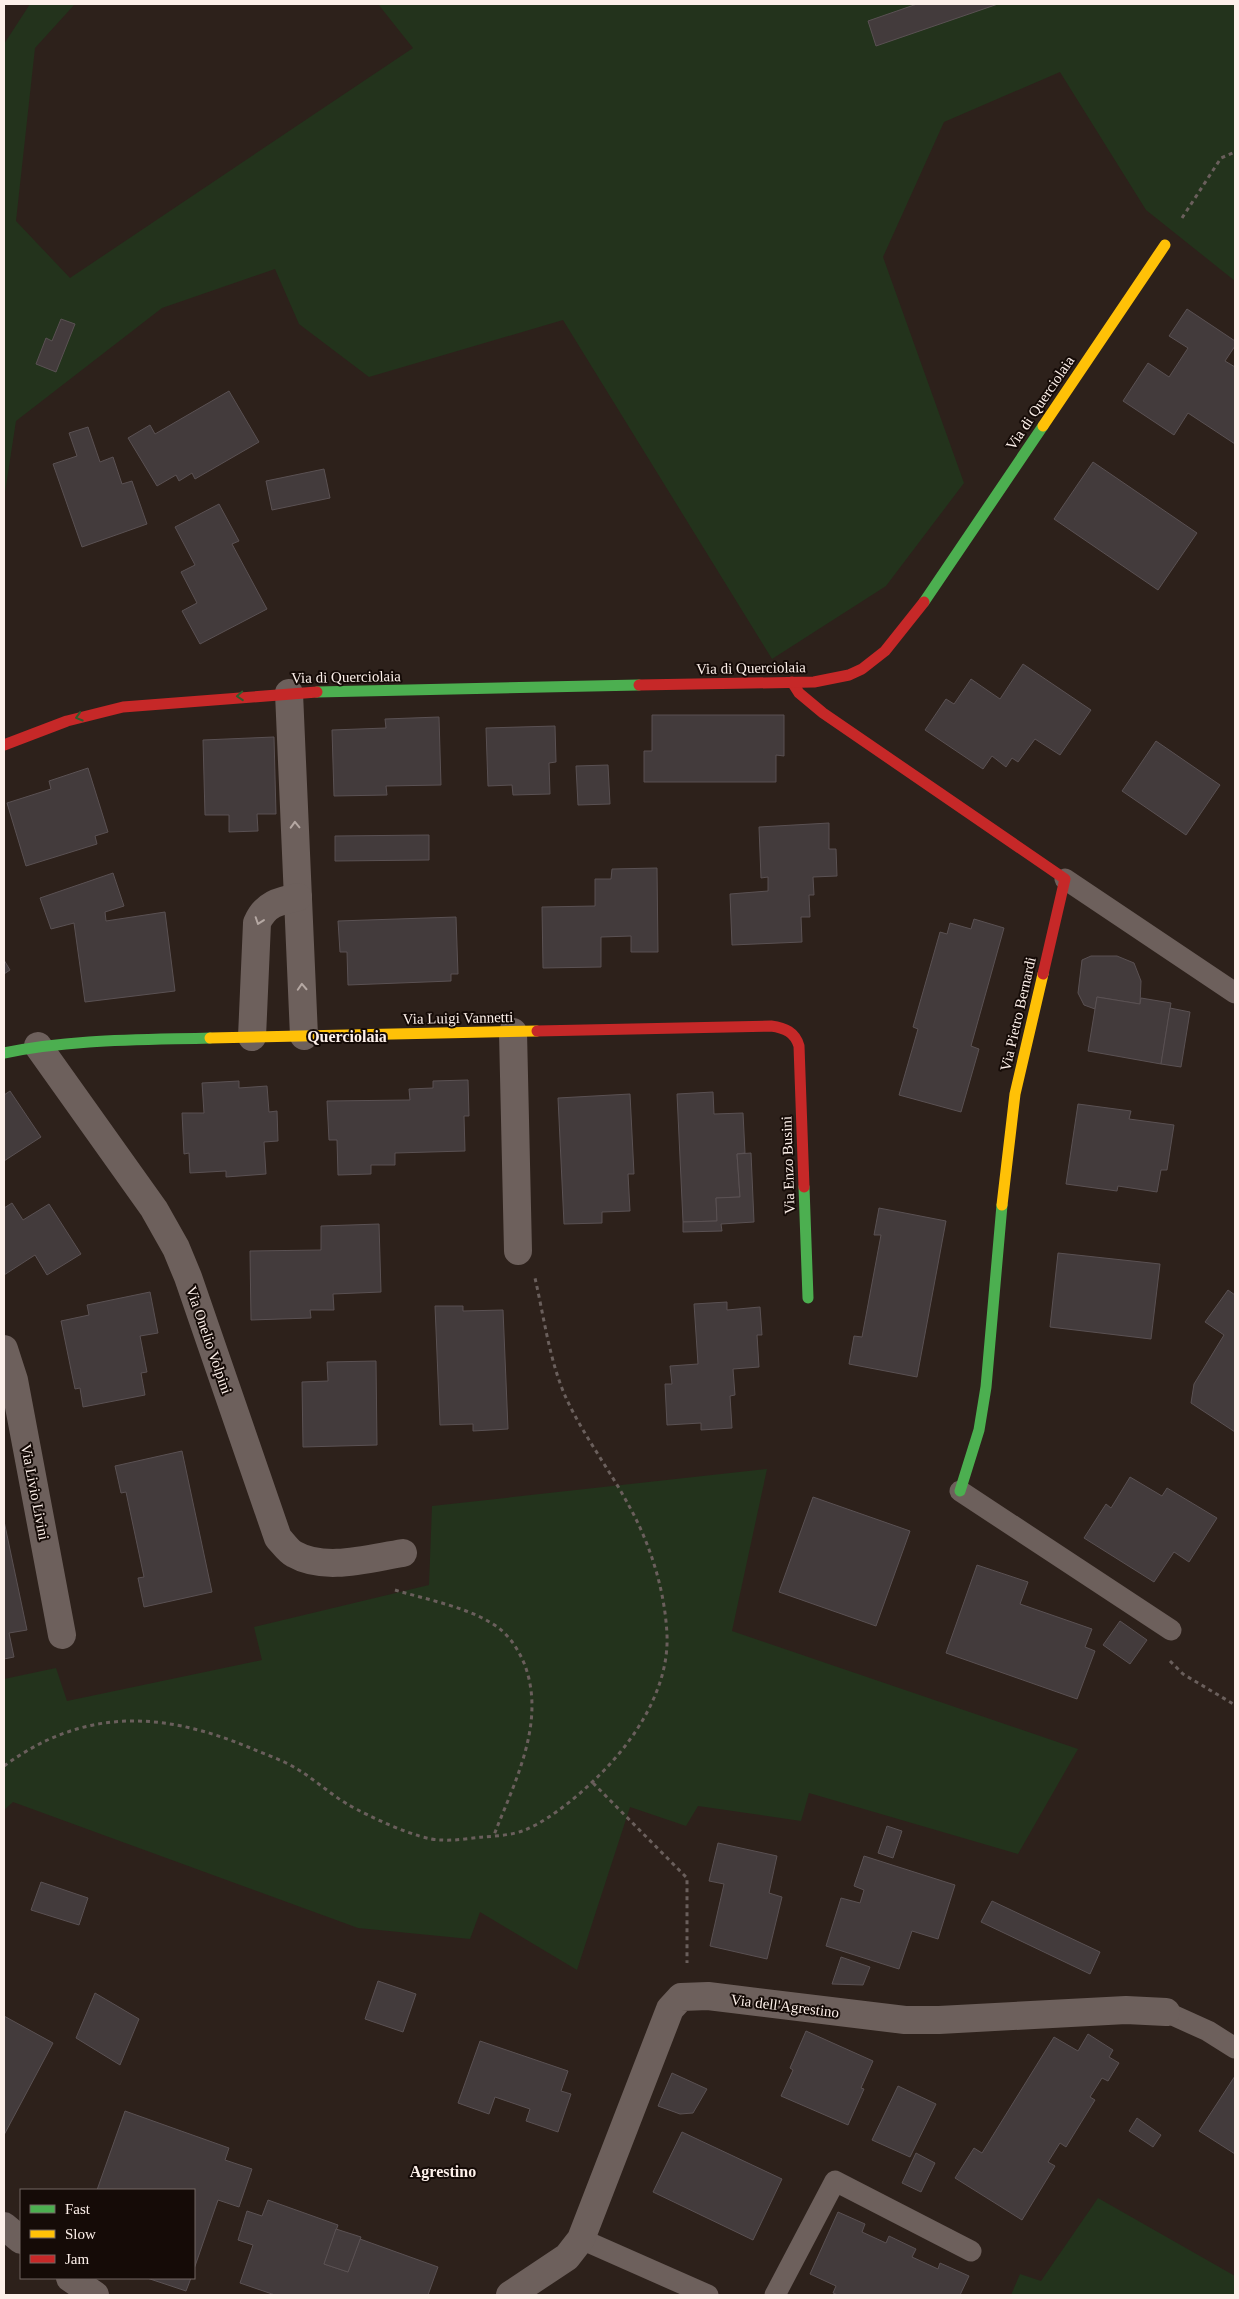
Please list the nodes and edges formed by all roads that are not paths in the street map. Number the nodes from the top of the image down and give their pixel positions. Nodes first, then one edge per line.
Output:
1 (1165, 245) road end
2 (792, 682) junction
3 (289, 693) junction
4 (4, 745) edge
5 (1065, 879) junction
6 (298, 897) junction
7 (1235, 993) edge
8 (513, 1032) junction
9 (792, 1033) joint
10 (304, 1036) junction
11 (252, 1037) junction
12 (38, 1046) junction
13 (4, 1053) edge
14 (518, 1250) road end
15 (808, 1298) dead end
16 (4, 1349) edge
17 (960, 1491) joint
18 (403, 1553) dead end
19 (1171, 1630) road end
20 (62, 1635) dead end
21 (1166, 2012) joint
22 (1235, 2048) edge
23 (4, 2226) edge
24 (20, 2239) edge
25 (581, 2239) junction
26 (970, 2251) dead end
27 (71, 2279) edge
28 (95, 2295) edge
29 (510, 2295) edge
30 (708, 2295) edge
31 (775, 2295) edge

1 - 2 street, Via di Querciolaia
2 - 3 street, Via di Querciolaia
2 - 5 street
3 -> 4 street, Via di Querciolaia
6 -> 3 street
5 - 7 lane
5 - 17 street, Via Pietro Bernardi
10 -> 6 street
6 -> 11 street
8 - 9 street, Via Luigi Vannetti
8 - 10 street, Via Luigi Vannetti
8 - 14 street
9 - 15 street, Via Enzo Busini
10 - 11 street, Via Luigi Vannetti
11 - 12 street, Via Luigi Vannetti
12 - 13 street, Via Luigi Vannetti
12 - 18 street, Via Onelio Volpini
16 - 20 street, Via Livio Livini
17 - 19 lane
21 - 22 lane, Via dell'Agrestino
21 - 25 street, Via dell'Agrestino
23 - 24 street
25 - 29 street
25 - 30 lane
26 - 31 lane
27 - 28 street

